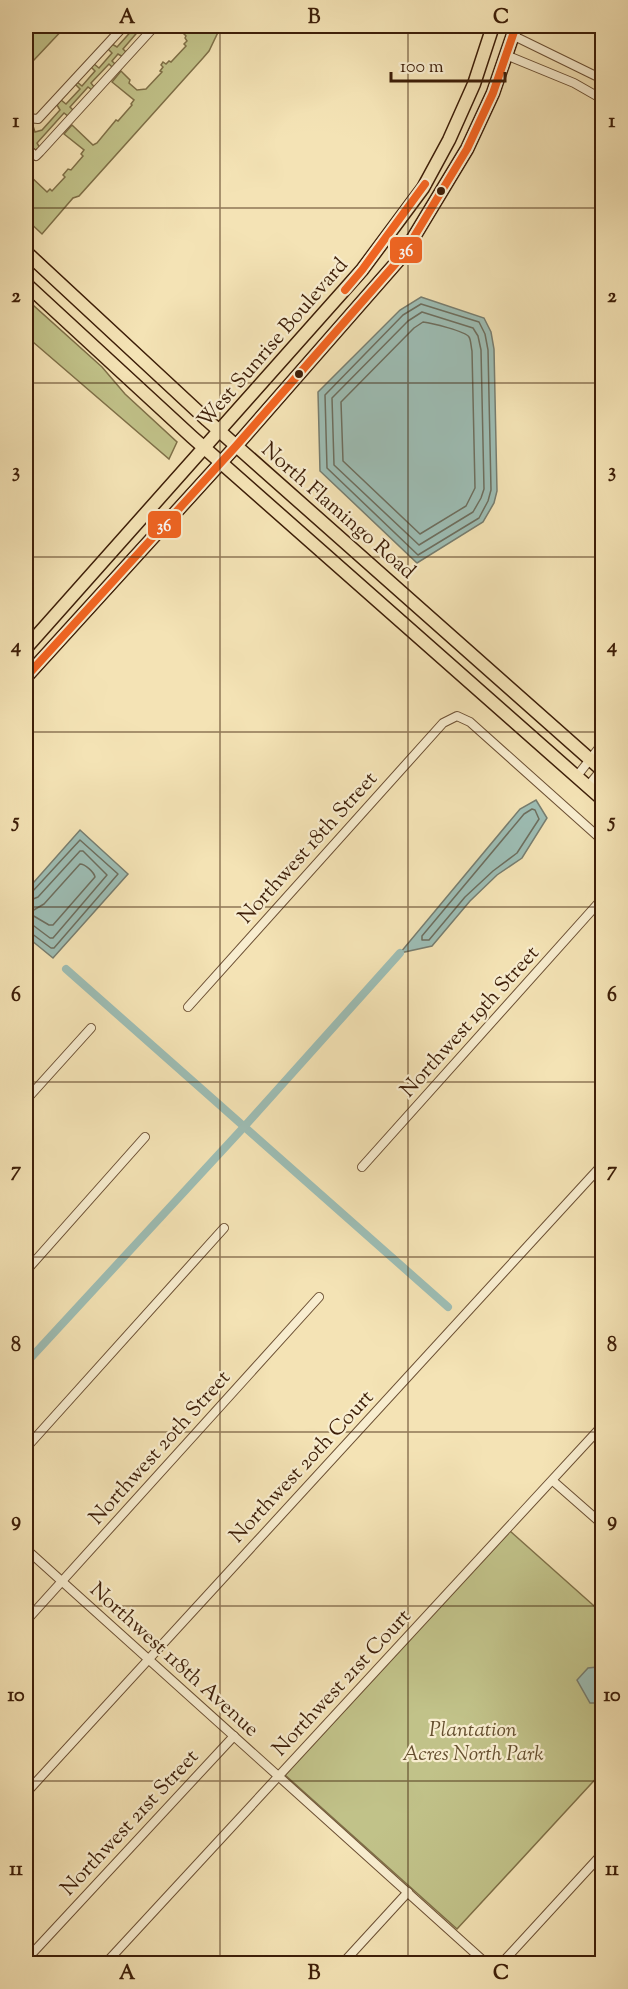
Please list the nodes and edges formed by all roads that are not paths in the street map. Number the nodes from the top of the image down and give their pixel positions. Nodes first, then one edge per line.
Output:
1 (124, 26) edge
2 (155, 26) edge
3 (493, 26) edge
4 (514, 30) edge
5 (506, 55) junction
6 (603, 79) edge
7 (603, 99) edge
8 (26, 116) edge
9 (26, 148) edge
10 (26, 252) edge
11 (26, 284) edge
12 (219, 431) junction
13 (236, 446) junction
14 (204, 448) junction
15 (221, 462) junction
16 (26, 648) edge
17 (26, 677) edge
18 (603, 744) edge
19 (590, 759) junction
20 (602, 770) edge
21 (577, 776) junction
22 (588, 786) junction
23 (603, 799) edge
24 (603, 840) edge
25 (603, 899) edge
26 (188, 1007) dead end
27 (91, 1028) dead end
28 (26, 1100) edge
29 (145, 1137) dead end
30 (603, 1165) edge
31 (362, 1167) dead end
32 (224, 1228) dead end
33 (26, 1271) edge
34 (319, 1297) dead end
35 (603, 1426) edge
36 (26, 1448) edge
37 (553, 1481) junction
38 (603, 1524) edge
39 (26, 1550) edge
40 (61, 1582) junction
41 (26, 1621) edge
42 (148, 1659) junction
43 (234, 1736) junction
44 (278, 1776) junction
45 (26, 1793) edge
46 (603, 1854) edge
47 (408, 1892) junction
48 (26, 1960) edge
49 (105, 1964) edge
50 (342, 1964) edge
51 (487, 1964) edge
52 (501, 1964) edge

1 - 8 street
2 - 9 street
3 - 12 highway, West Sunrise Boulevard
4 - 5 highway, West Sunrise Boulevard
4 - 6 street
5 - 7 street
5 - 13 highway, West Sunrise Boulevard
10 - 12 highway, North Flamingo Road
11 - 14 highway, North Flamingo Road
12 - 13 highway, North Flamingo Road
12 - 14 highway, West Sunrise Boulevard
13 - 15 highway, West Sunrise Boulevard
13 - 19 highway, North Flamingo Road
14 - 15 highway, North Flamingo Road
14 - 16 highway, West Sunrise Boulevard
15 - 17 highway, West Sunrise Boulevard
15 - 21 highway, North Flamingo Road
18 - 19 street
19 - 20 highway, North Flamingo Road
19 - 21 street
20 - 22 street
21 - 22 highway, North Flamingo Road
22 - 23 highway, North Flamingo Road
24 - 26 street, Northwest 18th Street
25 - 31 street, Northwest 19th Street
27 - 28 street
29 - 33 street
30 - 42 street, Northwest 20th Court
32 - 36 street
34 - 40 street, Northwest 20th Street
35 - 37 street, Northwest 21st Court
37 - 38 street
37 - 44 street, Northwest 21st Court
39 - 40 street, Northwest 118th Avenue
40 - 41 street, Northwest 20th Street
40 - 42 street, Northwest 118th Avenue
42 - 43 street, Northwest 118th Avenue
42 - 45 street, Northwest 20th Court
43 - 44 street, Northwest 118th Avenue
43 - 48 street, Northwest 21st Street
44 - 47 street, Northwest 118th Avenue
44 - 49 street, Northwest 21st Court
46 - 52 street
47 - 50 street
47 - 51 street, Northwest 118th Avenue

